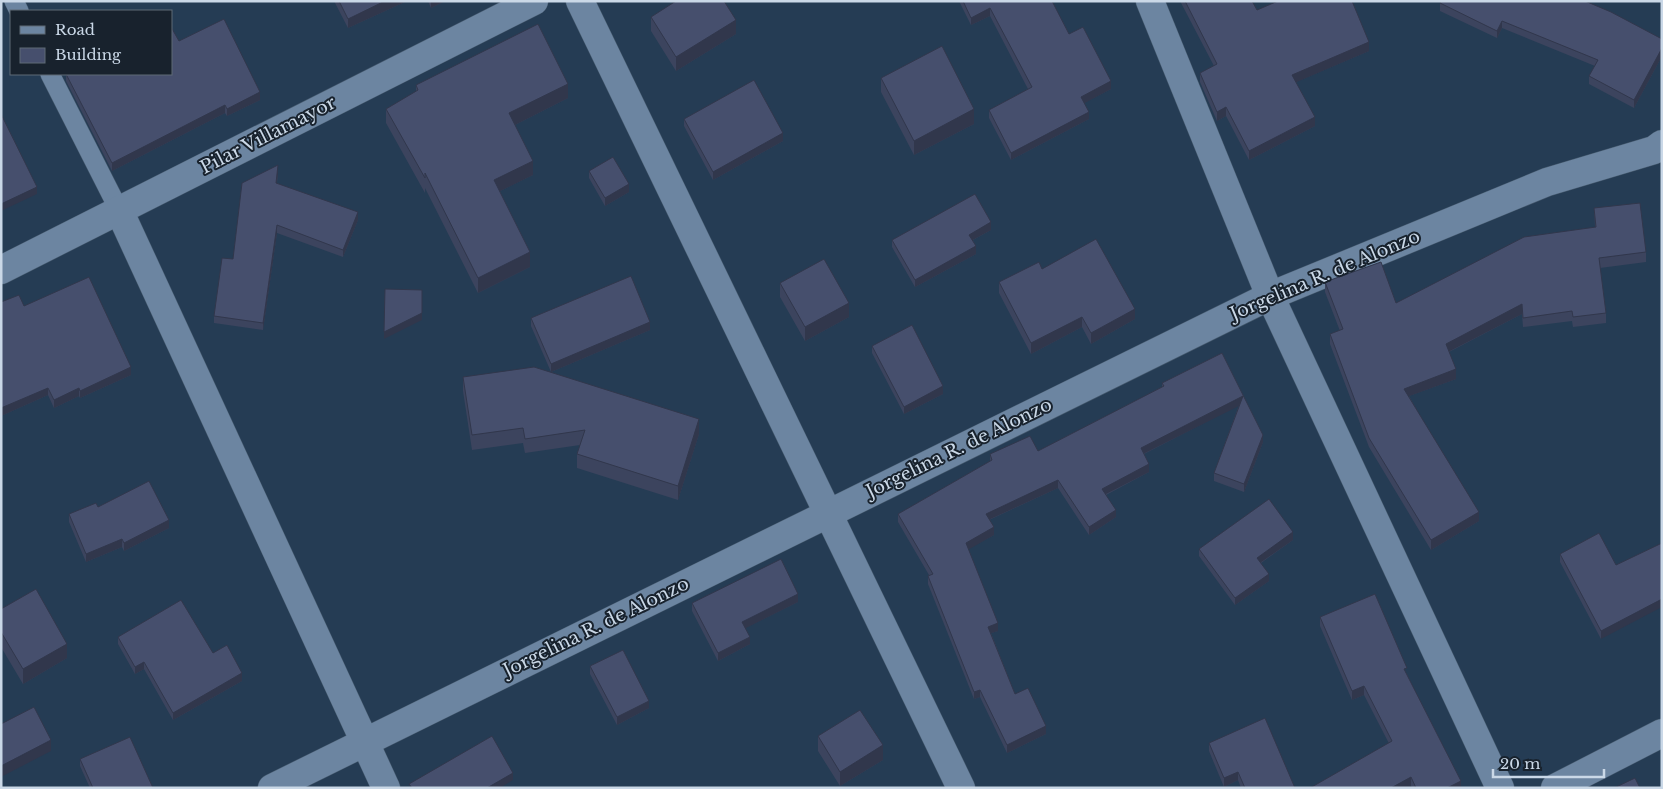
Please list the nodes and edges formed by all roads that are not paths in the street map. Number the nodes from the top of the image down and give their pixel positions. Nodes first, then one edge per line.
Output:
1 (534, 1) edge
2 (580, 1) edge
3 (1150, 1) edge
4 (51, 75) edge
5 (1662, 144) edge
6 (119, 210) junction
7 (1, 270) edge
8 (1270, 296) junction
9 (828, 513) junction
10 (1662, 733) edge
11 (363, 742) junction
12 (272, 788) edge
13 (386, 788) edge
14 (961, 788) edge
15 (1500, 788) edge
16 (1555, 788) edge

1 - 6 street, Pilar Villamayor
2 - 9 street
3 - 8 street
4 - 6 lane
5 - 8 street, Jorgelina R. de Alonzo
6 - 7 street, Pilar Villamayor
6 - 11 street
8 - 9 street, Jorgelina R. de Alonzo
8 - 15 street
9 - 11 street, Jorgelina R. de Alonzo
9 - 14 street
10 - 16 street
11 - 12 street, Jorgelina R. de Alonzo
11 - 13 street

